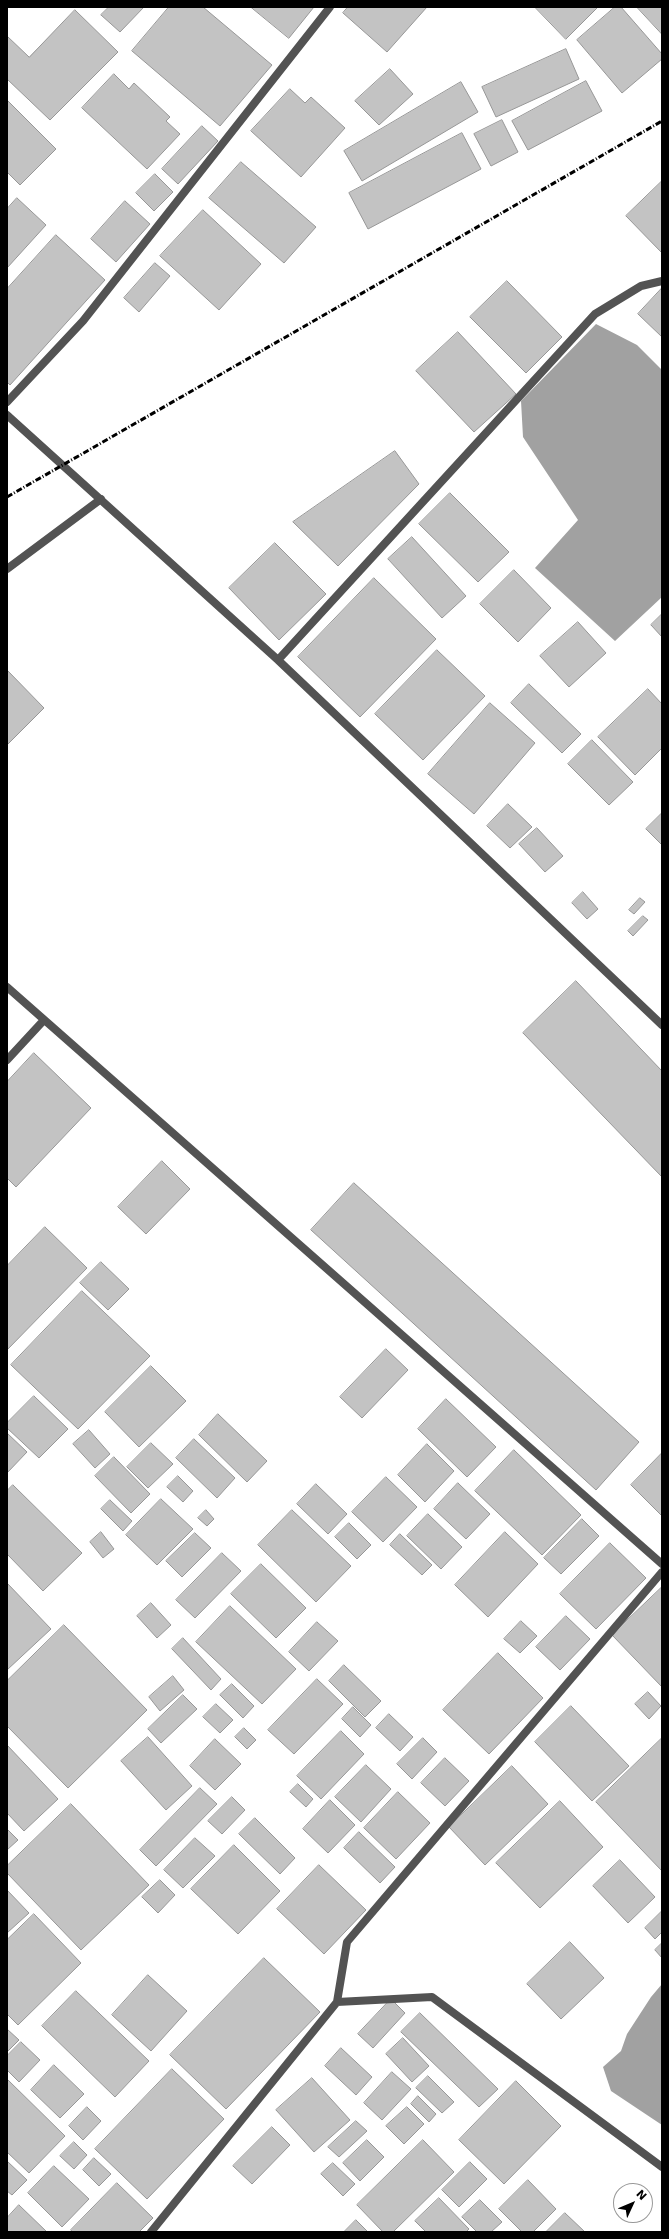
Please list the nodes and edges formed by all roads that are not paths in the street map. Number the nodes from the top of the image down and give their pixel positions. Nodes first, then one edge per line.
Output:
1 (330, 7) edge
2 (662, 281) edge
3 (7, 402) edge
4 (7, 415) edge
5 (101, 499) junction
6 (7, 569) edge
7 (278, 660) junction
8 (7, 987) edge
9 (44, 1020) junction
10 (662, 1025) edge
11 (7, 1060) edge
12 (662, 1564) edge
13 (662, 1572) edge
14 (337, 2002) junction
15 (662, 2167) edge
16 (151, 2232) edge

1 - 3 street
2 - 7 street
4 - 5 street
5 - 6 street
5 - 7 street
7 - 10 street
8 - 9 street
9 - 11 street
9 - 12 street
13 - 14 street
14 - 15 street
14 - 16 street

